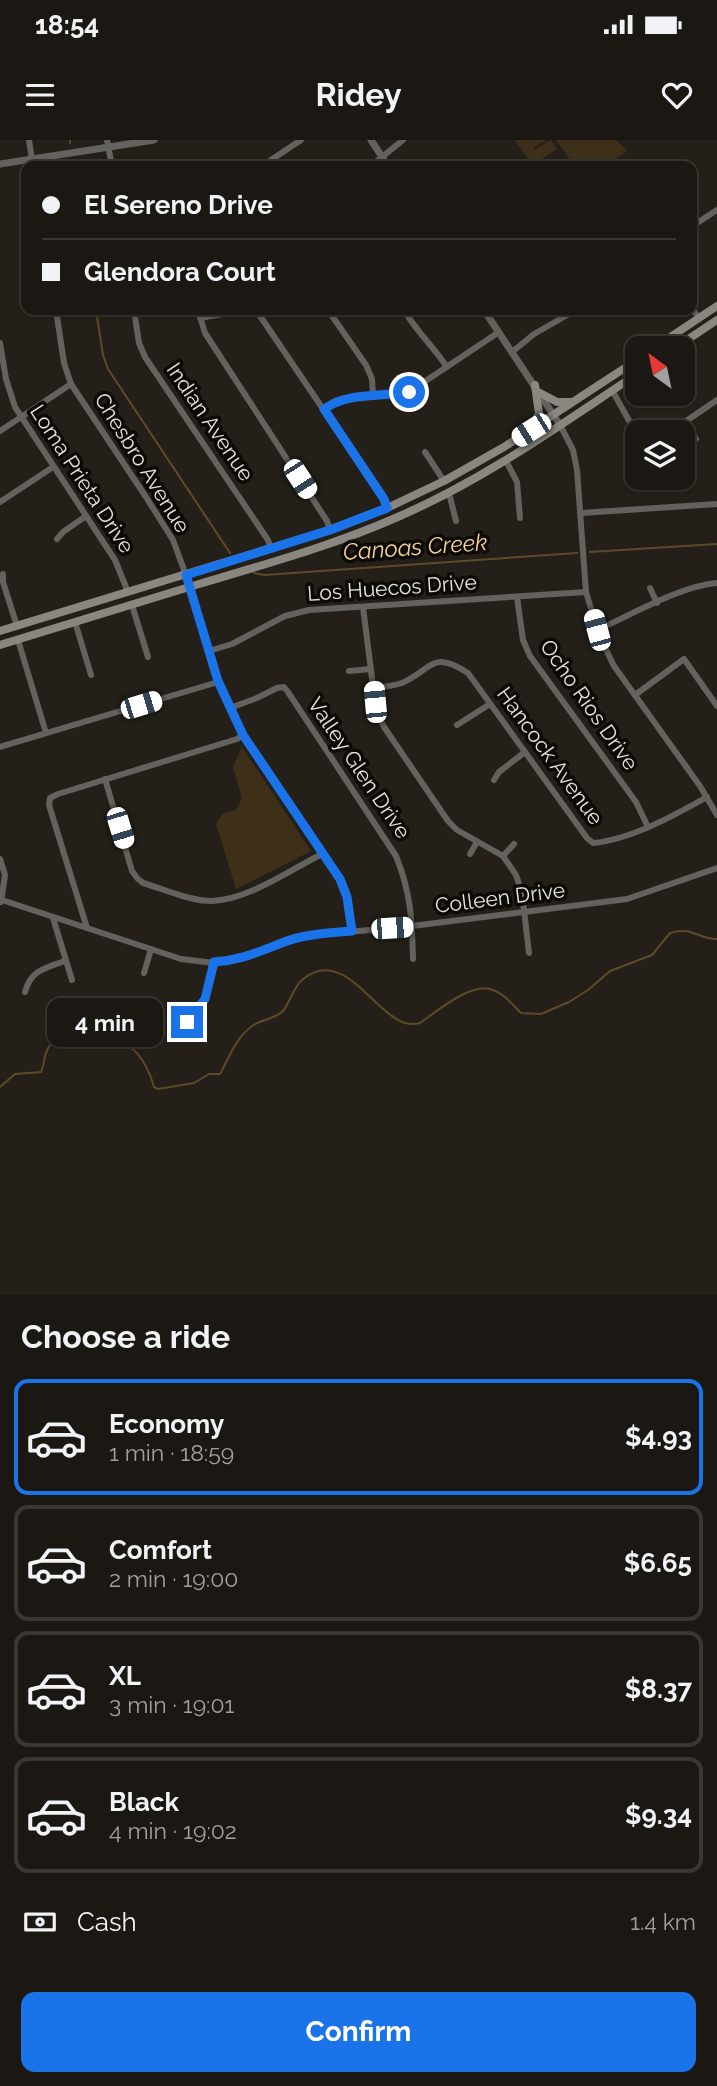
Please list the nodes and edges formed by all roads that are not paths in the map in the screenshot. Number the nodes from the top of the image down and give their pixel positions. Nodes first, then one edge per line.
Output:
1 (29, 140) edge
2 (154, 140) edge
3 (301, 140) edge
4 (371, 140) edge
5 (402, 140) edge
6 (108, 144) edge
7 (382, 156) junction
8 (33, 161) edge
9 (41, 161) edge
10 (270, 161) edge
11 (376, 161) edge
12 (385, 161) edge
13 (21, 163) edge
14 (0, 164) edge
15 (717, 210) edge
16 (697, 223) edge
17 (717, 306) edge
18 (57, 315) edge
19 (135, 315) edge
20 (199, 315) edge
21 (216, 315) edge
22 (259, 315) edge
23 (331, 315) edge
24 (407, 315) edge
25 (487, 315) edge
26 (567, 315) edge
27 (697, 315) edge
28 (200, 318) junction
29 (699, 318) junction
30 (717, 320) edge
31 (499, 332) junction
32 (672, 336) edge
33 (693, 336) edge
34 (0, 344) edge
35 (512, 352) junction
36 (2, 364) edge
37 (447, 367) junction
38 (625, 368) edge
39 (625, 381) edge
40 (71, 384) junction
41 (537, 389) junction
42 (612, 390) junction
43 (373, 396) junction
44 (717, 400) edge
45 (574, 401) junction
46 (324, 409) junction
47 (554, 415) junction
48 (21, 417) junction
49 (629, 420) edge
50 (688, 420) edge
51 (560, 425) junction
52 (531, 430) junction
53 (0, 431) edge
54 (425, 452) dead end
55 (506, 461) junction
56 (53, 467) junction
57 (444, 481) junction
58 (449, 493) junction
59 (0, 502) edge
60 (717, 504) edge
61 (387, 508) junction
62 (581, 513) junction
63 (86, 516) junction
64 (520, 518) dead end
65 (456, 521) dead end
66 (330, 530) junction
67 (57, 538) dead end
68 (271, 549) junction
69 (4, 574) dead end
70 (186, 575) junction
71 (717, 583) edge
72 (189, 587) junction
73 (649, 588) dead end
74 (128, 592) junction
75 (586, 592) junction
76 (517, 597) junction
77 (657, 603) junction
78 (132, 605) junction
79 (363, 607) junction
80 (75, 622) junction
81 (17, 626) junction
82 (597, 630) junction
83 (0, 631) edge
84 (18, 640) junction
85 (0, 645) edge
86 (209, 651) junction
87 (148, 657) dead end
88 (371, 669) junction
89 (349, 671) dead end
90 (91, 674) dead end
91 (218, 681) junction
92 (373, 688) junction
93 (635, 695) junction
94 (490, 704) junction
95 (717, 706) edge
96 (230, 708) junction
97 (457, 725) dead end
98 (46, 733) junction
99 (243, 735) junction
100 (0, 747) edge
101 (525, 752) junction
102 (105, 779) junction
103 (494, 780) dead end
104 (707, 797) junction
105 (717, 815) edge
106 (648, 827) junction
107 (477, 842) junction
108 (514, 844) dead end
109 (322, 854) junction
110 (470, 854) dead end
111 (503, 856) junction
112 (0, 859) edge
113 (717, 868) edge
114 (1, 902) edge
115 (524, 912) junction
116 (53, 918) junction
117 (412, 926) junction
118 (87, 928) junction
119 (352, 931) junction
120 (151, 949) junction
121 (529, 953) dead end
122 (413, 959) dead end
123 (65, 961) junction
124 (214, 962) junction
125 (144, 973) dead end
126 (72, 980) dead end
127 (24, 992) dead end
128 (187, 1022) dead end

1 - 8 street
2 - 6 street
3 - 10 street
4 - 7 street
5 - 7 street
6 - 9 street
7 - 11 street
7 - 12 street
13 - 14 street
15 - 16 street
17 - 29 main road
18 - 40 street, Chesbro Avenue
19 - 68 street, Indian Avenue
20 - 28 street
21 - 28 street
22 - 46 street
23 - 43 street
24 - 37 street
25 - 31 street
26 - 35 street
27 - 29 street
28 - 66 street
29 - 32 main road
30 - 33 main road
31 - 35 street
31 - 37 street
34 - 36 street, Loma Prieta Drive
35 - 41 street
36 - 48 street, Loma Prieta Drive
37 - 43 street
38 - 45 main road
39 - 42 main road
40 - 48 street
40 - 70 street, Chesbro Avenue
41 - 45 main road
41 - 47 street
41 - 52 main road
42 - 49 street
42 - 51 main road
43 - 46 street
44 - 50 street
45 - 47 main road
46 - 61 street
47 - 51 street
47 - 52 main road
48 - 53 street
48 - 56 street, Loma Prieta Drive
51 - 55 main road
51 - 62 street
52 - 57 main road
54 - 57 street
55 - 58 main road
55 - 64 street
56 - 59 street
56 - 63 street, Loma Prieta Drive
57 - 61 main road
58 - 65 street
58 - 72 main road
60 - 62 street
61 - 66 main road
62 - 75 street
63 - 67 street
63 - 74 street, Loma Prieta Drive
66 - 68 main road
68 - 70 main road
69 - 81 street
70 - 72 street, Chesbro Avenue
70 - 74 main road
71 - 77 street
72 - 78 main road
72 - 86 street, Chesbro Avenue
73 - 77 street
74 - 81 main road
75 - 76 street, Los Huecos Drive
75 - 82 street
76 - 79 street, Los Huecos Drive
76 - 106 street, Ocho Rios Drive
77 - 82 street
78 - 80 main road
78 - 87 street
79 - 86 street, Los Huecos Drive
79 - 88 street
80 - 84 main road
80 - 90 street
81 - 83 main road
82 - 93 street
84 - 85 main road
84 - 98 street
86 - 91 street, Chesbro Avenue
88 - 89 street
88 - 92 street
91 - 96 street, Chesbro Avenue
91 - 98 street
92 - 94 street, Hancock Avenue
92 - 107 street
93 - 95 street
93 - 104 street
94 - 97 street
94 - 101 street, Hancock Avenue
96 - 99 street, Chesbro Avenue
96 - 117 street, Valley Glen Drive
98 - 100 street
99 - 102 street
99 - 109 street, Chesbro Avenue
101 - 103 street
101 - 106 street, Hancock Avenue
102 - 109 street
102 - 118 street
104 - 105 street
104 - 106 street, Hancock Avenue
107 - 110 street
107 - 111 street
108 - 111 street
109 - 119 street, Chesbro Avenue
111 - 115 street
112 - 114 street
113 - 115 street, Colleen Drive
114 - 116 street, Colleen Drive
115 - 117 street, Colleen Drive
115 - 121 street
116 - 118 street, Colleen Drive
116 - 123 street
117 - 119 street, Colleen Drive
117 - 122 street
118 - 120 street, Colleen Drive
119 - 124 street, Colleen Drive
120 - 124 street, Colleen Drive
120 - 125 street
123 - 126 street
123 - 127 street
124 - 128 street

